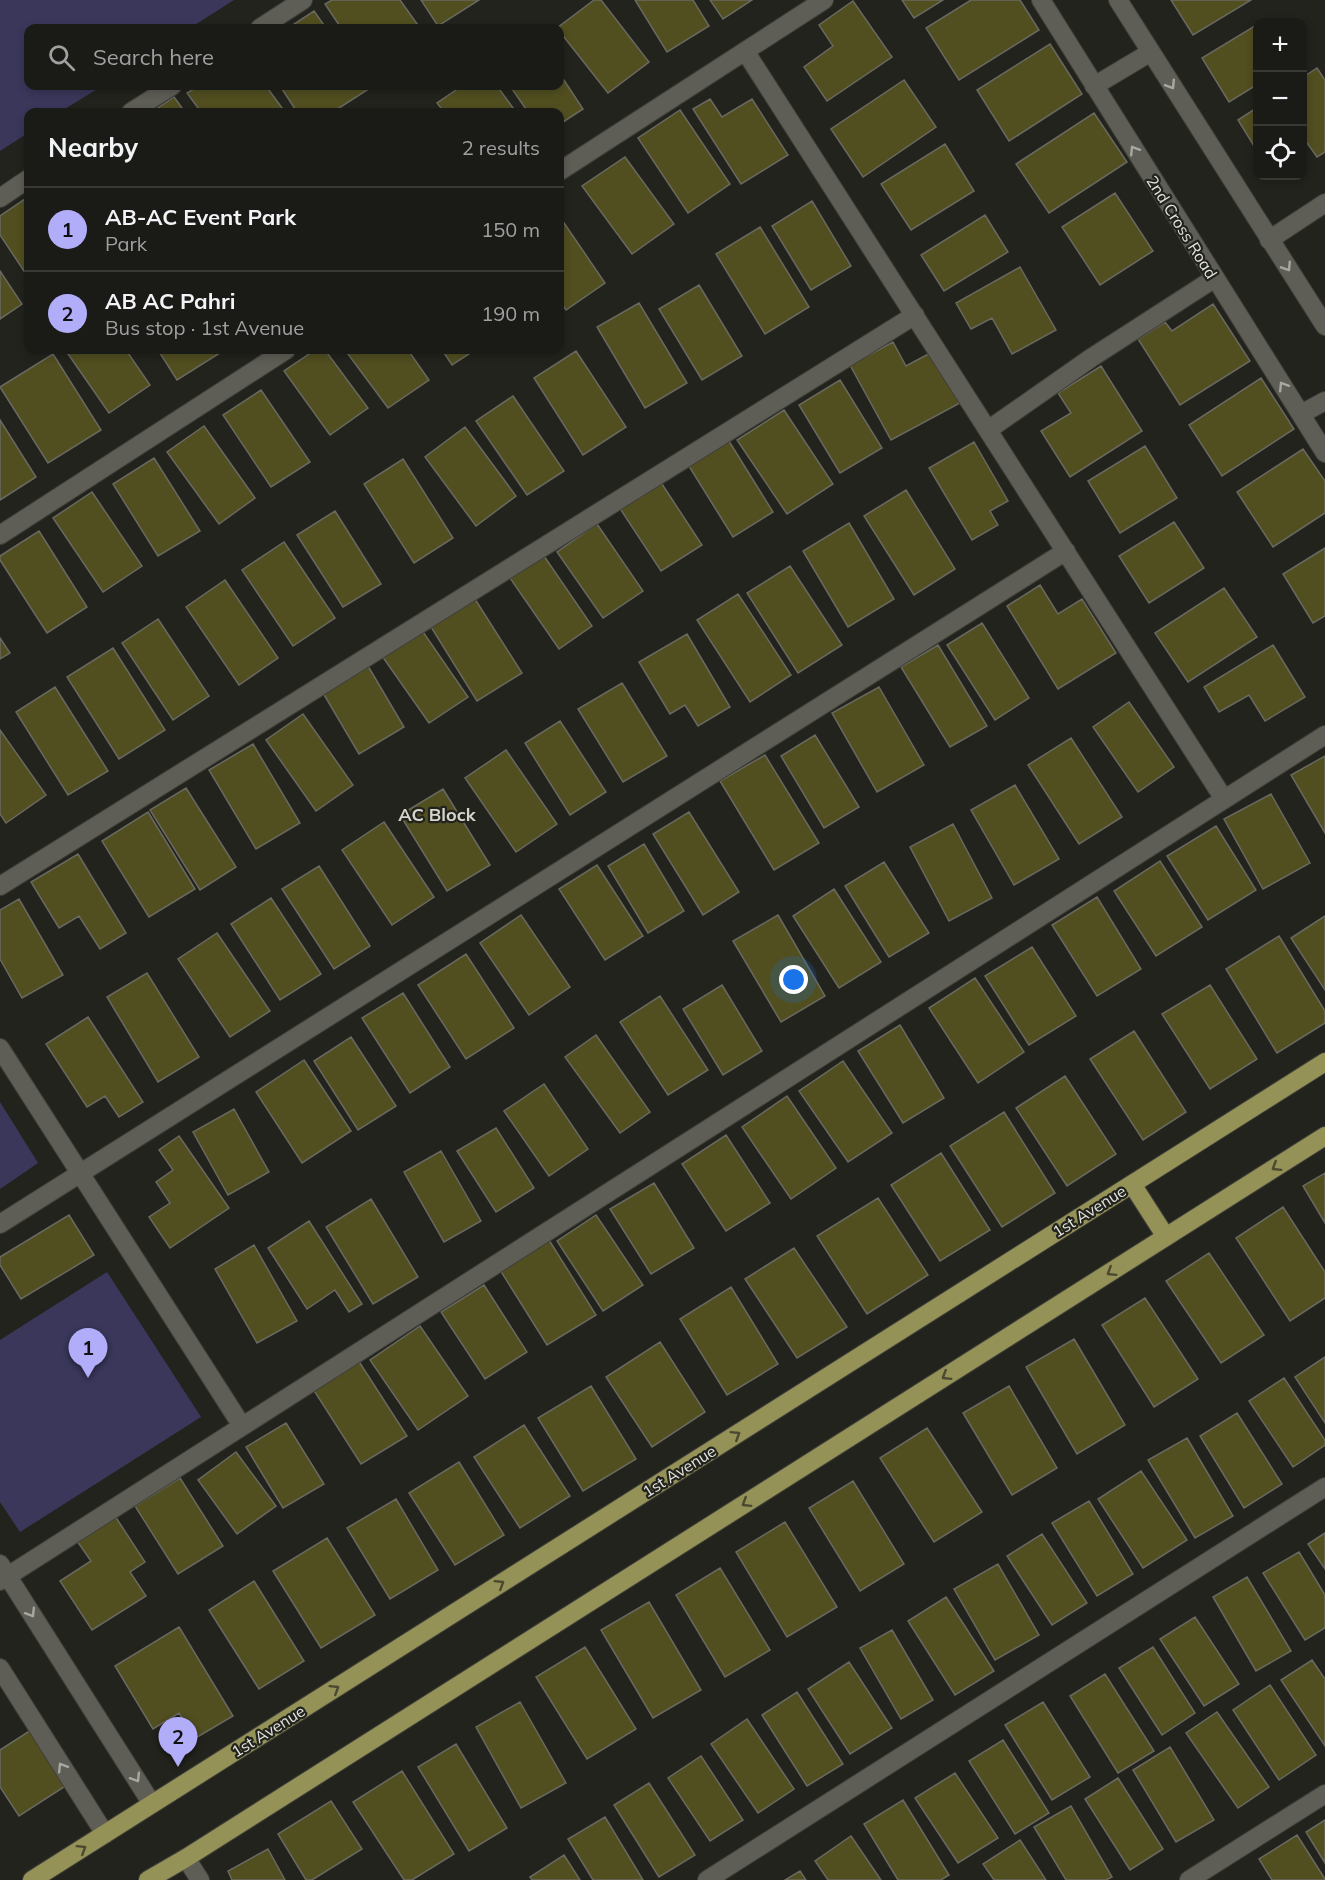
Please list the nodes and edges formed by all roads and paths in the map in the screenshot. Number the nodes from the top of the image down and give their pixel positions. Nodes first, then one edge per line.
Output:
1 (303, 0) edge
2 (824, 0) edge
3 (1041, 0) edge
4 (1118, 0) edge
5 (266, 24) edge
6 (746, 51) junction
7 (1151, 52) junction
8 (1094, 86) junction
9 (166, 90) edge
10 (137, 108) edge
11 (564, 168) edge
12 (24, 182) edge
13 (0, 198) edge
14 (1325, 203) edge
15 (1269, 240) junction
16 (1215, 278) junction
17 (915, 315) junction
18 (1325, 326) edge
19 (280, 354) edge
20 (1325, 401) edge
21 (1301, 414) junction
22 (988, 430) junction
23 (1325, 453) edge
24 (0, 535) edge
25 (1066, 551) junction
26 (1325, 735) edge
27 (1224, 800) junction
28 (0, 886) edge
29 (0, 1048) edge
30 (1325, 1062) edge
31 (1325, 1136) edge
32 (80, 1173) junction
33 (1132, 1184) junction
34 (0, 1224) edge
35 (1166, 1237) junction
36 (242, 1426) junction
37 (1325, 1487) edge
38 (3, 1574) edge
39 (0, 1668) edge
40 (1325, 1794) edge
41 (152, 1804) junction
42 (105, 1834) junction
43 (186, 1858) junction
44 (32, 1880) edge
45 (148, 1880) edge
46 (200, 1880) edge
47 (707, 1880) edge
48 (1189, 1880) edge

1 - 5 street
2 - 6 street
3 - 8 street, 2nd Cross Road
4 - 7 street
6 - 11 street
6 - 17 street
7 - 8 street
7 -> 15 street
16 -> 8 street, 2nd Cross Road
9 - 10 street
12 - 13 street
14 - 15 street
15 -> 18 street
21 -> 16 street, 2nd Cross Road
16 - 22 street
17 - 22 street
17 - 28 street
19 - 24 street
20 - 21 street
21 - 23 street, 2nd Cross Road
22 - 25 street
25 - 27 street
25 - 32 street
26 - 27 street
27 - 36 street
29 - 32 street
30 - 33 main road, 1st Avenue
31 -> 35 main road
32 - 34 street
32 - 36 street
33 - 35 main road
41 -> 33 main road, 1st Avenue
35 -> 43 main road
36 - 38 street
37 - 47 street
38 -> 41 street
42 -> 39 street
40 - 48 street
41 - 42 main road, 1st Avenue
44 -> 42 main road, 1st Avenue
43 - 45 main road
43 - 46 street

